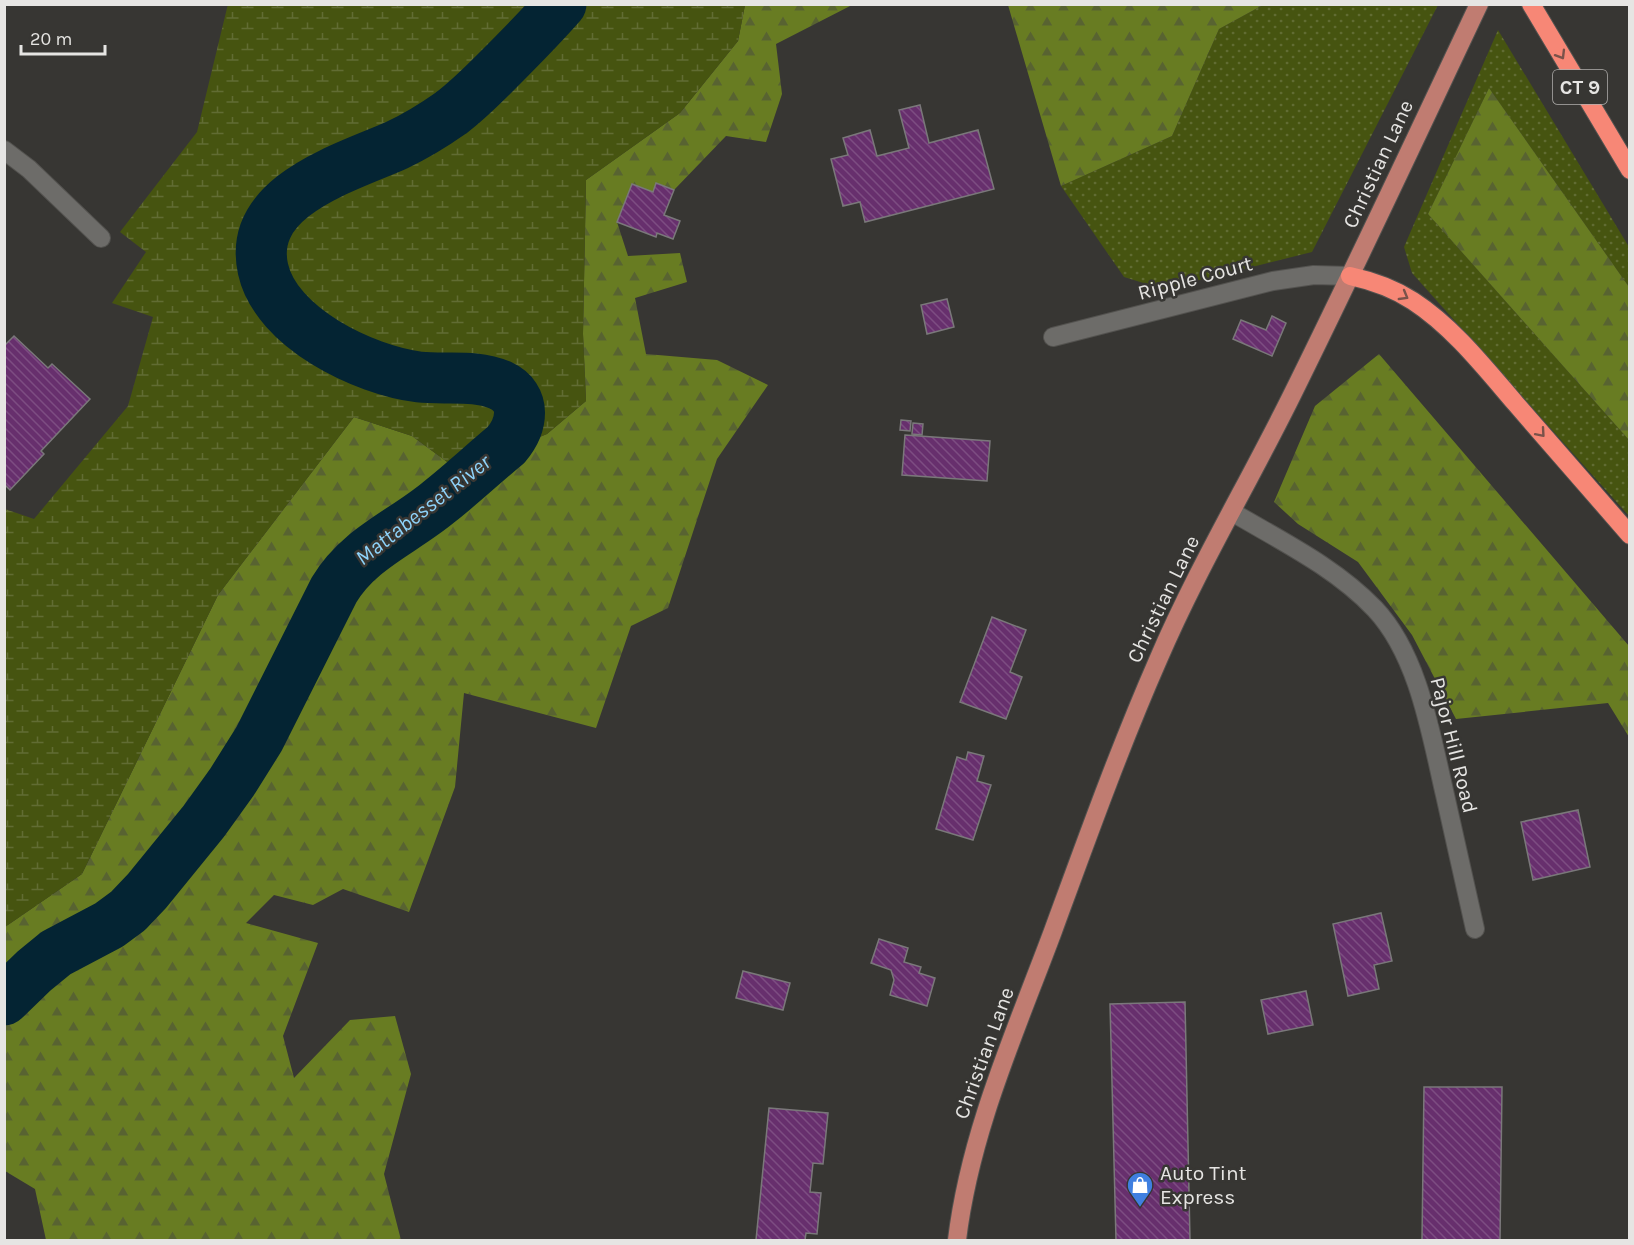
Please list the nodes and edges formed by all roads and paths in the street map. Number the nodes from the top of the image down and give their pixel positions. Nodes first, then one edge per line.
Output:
1 (1479, 4) edge
2 (1532, 4) edge
3 (4, 150) edge
4 (1629, 170) edge
5 (101, 238) dead end
6 (1350, 276) junction
7 (1053, 337) dead end
8 (1232, 512) junction
9 (1629, 535) edge
10 (1475, 929) dead end
11 (957, 1240) edge

1 - 6 main road, Christian Lane
2 -> 4 highway, CT 9
3 - 5 street
6 - 7 street, Ripple Court
6 - 8 main road, Christian Lane
6 -> 9 highway
8 - 10 street, Pajor Hill Road
8 - 11 main road, Christian Lane

